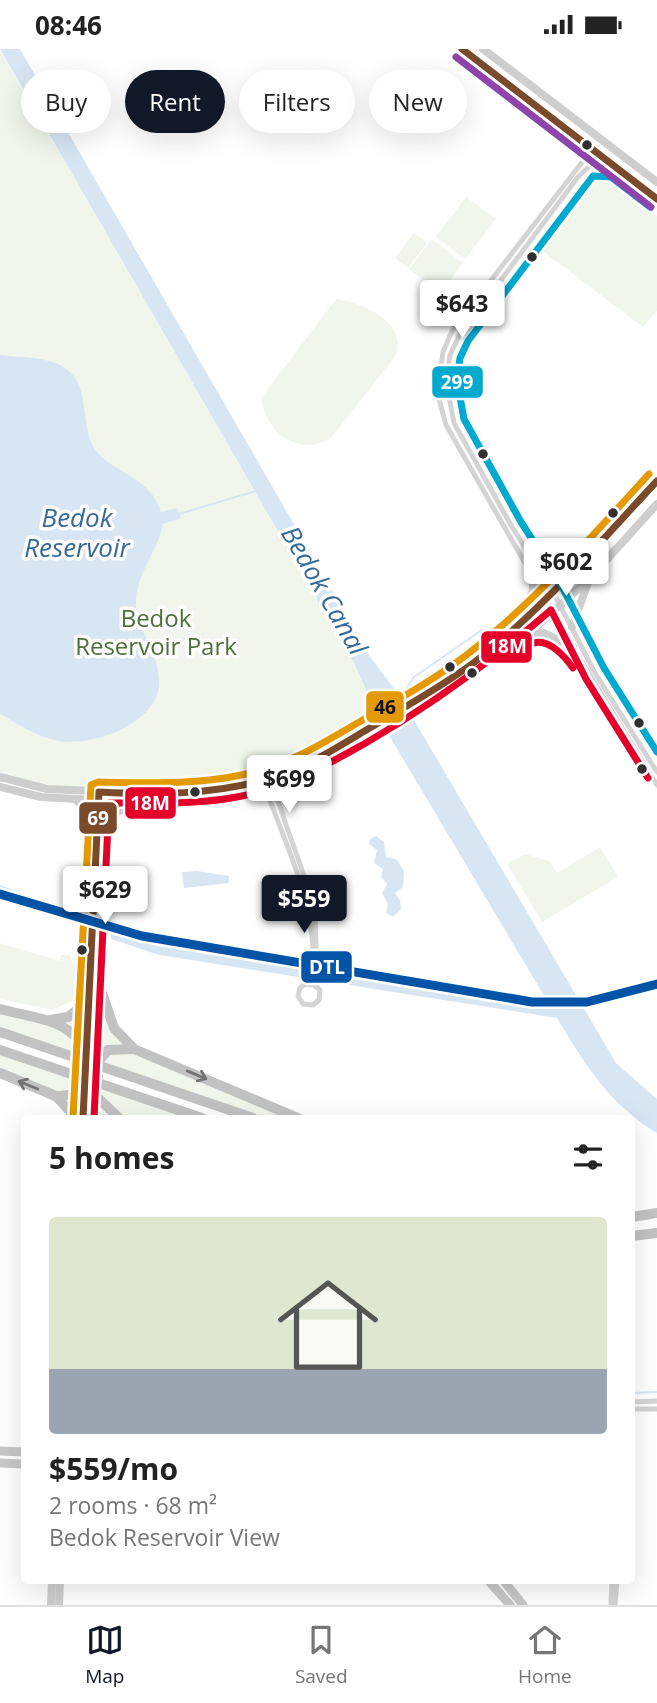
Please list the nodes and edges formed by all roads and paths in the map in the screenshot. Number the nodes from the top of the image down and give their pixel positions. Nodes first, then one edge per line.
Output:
1 (463, 50) edge
2 (485, 51) edge
3 (492, 72) junction
4 (581, 124) junction
5 (573, 135) junction
6 (584, 143) junction
7 (613, 164) junction
8 (657, 182) edge
9 (657, 199) edge
10 (657, 481) edge
11 (657, 505) edge
12 (537, 572) junction
13 (590, 578) junction
14 (568, 579) junction
15 (550, 596) junction
16 (560, 604) junction
17 (553, 611) junction
18 (572, 627) junction
19 (513, 629) junction
20 (530, 633) junction
21 (573, 647) junction
22 (422, 704) junction
23 (657, 772) edge
24 (0, 777) edge
25 (267, 780) junction
26 (657, 785) edge
27 (0, 787) edge
28 (270, 790) junction
29 (104, 792) junction
30 (76, 800) junction
31 (99, 802) junction
32 (109, 802) junction
33 (135, 804) junction
34 (107, 825) junction
35 (97, 831) junction
36 (314, 979) junction
37 (305, 984) junction
38 (100, 987) junction
39 (319, 989) junction
40 (90, 1000) junction
41 (0, 1009) edge
42 (43, 1020) junction
43 (0, 1032) edge
44 (134, 1049) junction
45 (0, 1050) edge
46 (88, 1052) junction
47 (0, 1073) edge
48 (92, 1075) junction
49 (56, 1096) junction
50 (96, 1097) junction
51 (73, 1115) edge
52 (84, 1115) edge
53 (94, 1115) edge
54 (114, 1115) edge
55 (193, 1115) edge
56 (244, 1115) edge
57 (292, 1115) edge
58 (657, 1213) edge
59 (635, 1217) edge
60 (657, 1233) edge
61 (635, 1236) edge
62 (657, 1401) edge
63 (635, 1402) edge
64 (635, 1409) edge
65 (657, 1409) edge
66 (0, 1451) edge
67 (21, 1452) edge
68 (0, 1463) edge
69 (21, 1464) edge
70 (52, 1584) edge
71 (60, 1584) edge
72 (492, 1584) edge
73 (506, 1584) edge
74 (615, 1584) edge
75 (51, 1605) edge
76 (58, 1605) edge
77 (510, 1605) edge
78 (523, 1605) edge
79 (613, 1605) edge

1 - 3 main road
2 - 3 main road
2 - 4 main road
3 - 5 main road
4 - 5 main road
4 - 8 main road
5 - 6 main road
6 - 7 main road
6 - 12 street
7 - 9 main road
7 - 12 street
10 - 14 main road
11 - 13 main road
12 - 14 main road
12 - 15 street
12 - 19 main road
13 - 16 main road
13 - 18 main road
14 - 15 main road
15 - 16 street
15 - 17 street
15 - 19 main road
16 - 17 main road
16 - 18 street
17 - 20 main road
17 - 21 street
18 - 23 street
19 - 22 main road
20 - 21 main road
20 - 22 main road
21 - 26 street
22 - 25 main road
22 - 28 main road
24 - 29 main road
25 - 28 street
25 - 29 main road
27 - 30 main road
28 - 33 main road
28 - 36 street
29 - 31 main road
29 - 32 main road
30 - 31 main road
30 - 35 main road
31 - 32 main road
31 - 35 main road
32 - 33 main road
32 - 34 main road
33 - 34 main road
34 - 38 main road
35 - 40 main road
36 - 37 street
36 - 39 street
37 - 39 street
37 - 39 street
38 - 44 highway
38 - 48 main road
40 - 42 highway
40 - 46 main road
41 - 42 highway
42 - 46 highway
43 - 56 highway
44 - 48 highway
44 -> 57 highway
45 - 55 highway
46 - 48 highway
49 -> 47 highway
48 - 49 highway
48 - 50 highway
48 - 52 main road
49 - 51 highway
50 - 53 main road
50 - 54 highway
58 - 59 highway
60 - 61 highway
62 - 63 street
64 - 65 street
66 - 67 main road
68 - 69 main road
70 - 75 main road
71 - 76 main road
72 - 77 main road
73 - 78 main road
74 - 79 street

